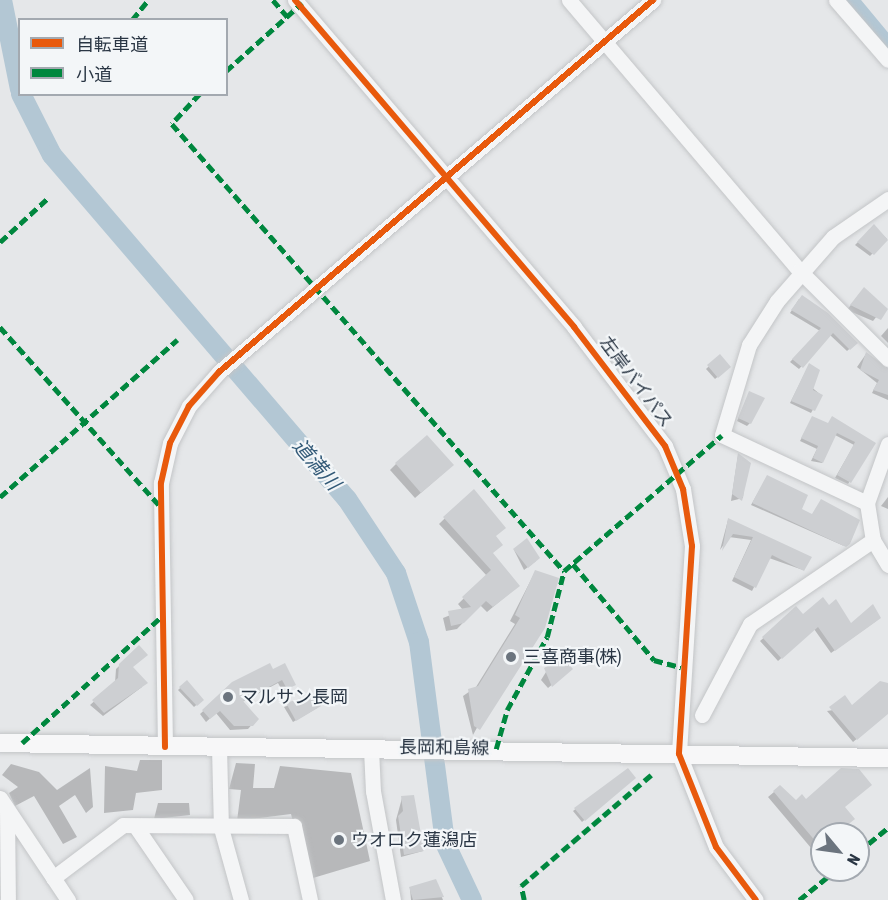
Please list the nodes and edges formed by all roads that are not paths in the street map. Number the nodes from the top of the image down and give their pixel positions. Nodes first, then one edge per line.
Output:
1 (295, 0) edge
2 (569, 0) edge
3 (654, 0) edge
4 (836, 0) edge
5 (606, 42) junction
6 (888, 60) edge
7 (447, 178) junction
8 (888, 199) edge
9 (799, 270) junction
10 (888, 359) edge
11 (888, 444) edge
12 (867, 503) junction
13 (873, 540) junction
14 (888, 565) edge
15 (702, 715) dead end
16 (0, 743) edge
17 (165, 747) junction
18 (219, 747) junction
19 (371, 748) junction
20 (679, 754) junction
21 (888, 758) edge
22 (3, 804) edge
23 (136, 827) junction
24 (221, 828) junction
25 (53, 879) junction
26 (8, 900) edge
27 (68, 900) edge
28 (186, 900) edge
29 (241, 900) edge
30 (310, 900) edge
31 (393, 900) edge
32 (756, 900) edge

1 - 7 street, 左岸バイパス
2 - 5 street
3 - 5 street
4 - 6 street
5 - 7 street
5 - 9 street
7 - 17 street
7 - 20 street, 左岸バイパス
8 - 9 street
9 - 10 street
9 - 12 street
11 - 12 street
12 - 13 street
13 - 14 street
13 - 15 street
16 - 17 main road, 長岡和島線
17 - 18 main road, 長岡和島線
18 - 19 main road, 長岡和島線
18 - 24 street
19 - 20 main road, 長岡和島線
19 - 31 street
20 - 21 main road, 長岡和島線
20 - 32 street, 左岸バイパス
22 - 25 street
22 - 26 street
23 - 24 street
23 - 25 street
23 - 28 street
24 - 29 street
24 - 30 street
25 - 27 street

